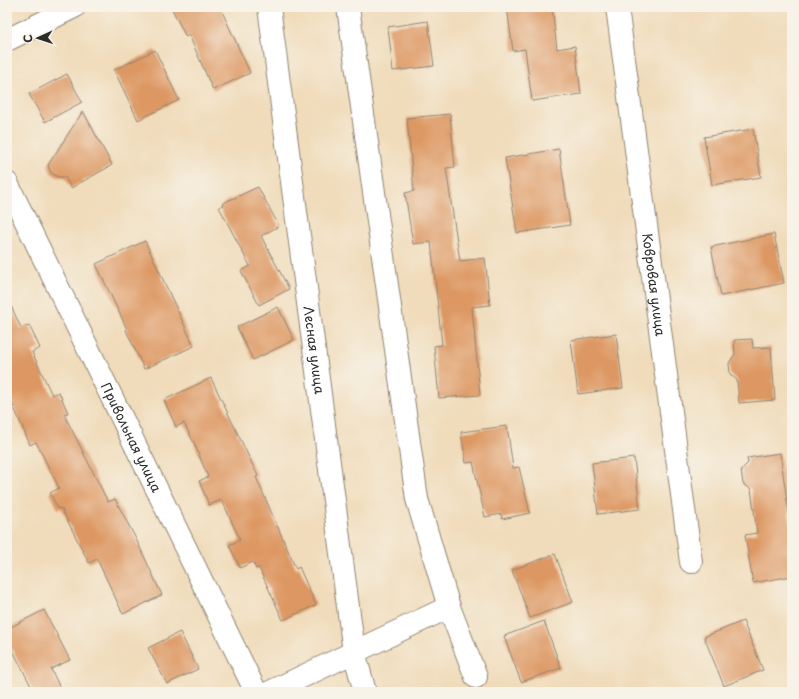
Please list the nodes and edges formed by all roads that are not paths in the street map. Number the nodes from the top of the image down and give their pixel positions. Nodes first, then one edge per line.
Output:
1 (74, 7) edge
2 (270, 7) edge
3 (348, 7) edge
4 (617, 7) edge
5 (7, 40) edge
6 (7, 183) edge
7 (691, 562) dead end
8 (449, 607) junction
9 (354, 652) junction
10 (476, 677) dead end
11 (256, 692) edge
12 (270, 692) edge
13 (365, 692) edge

1 - 5 street
2 - 9 street, Лесная улица
3 - 8 street
4 - 7 street, Ковровая улица
6 - 11 street, Привольная улица
8 - 9 street
8 - 10 street
9 - 12 street
9 - 13 street, Лесная улица

